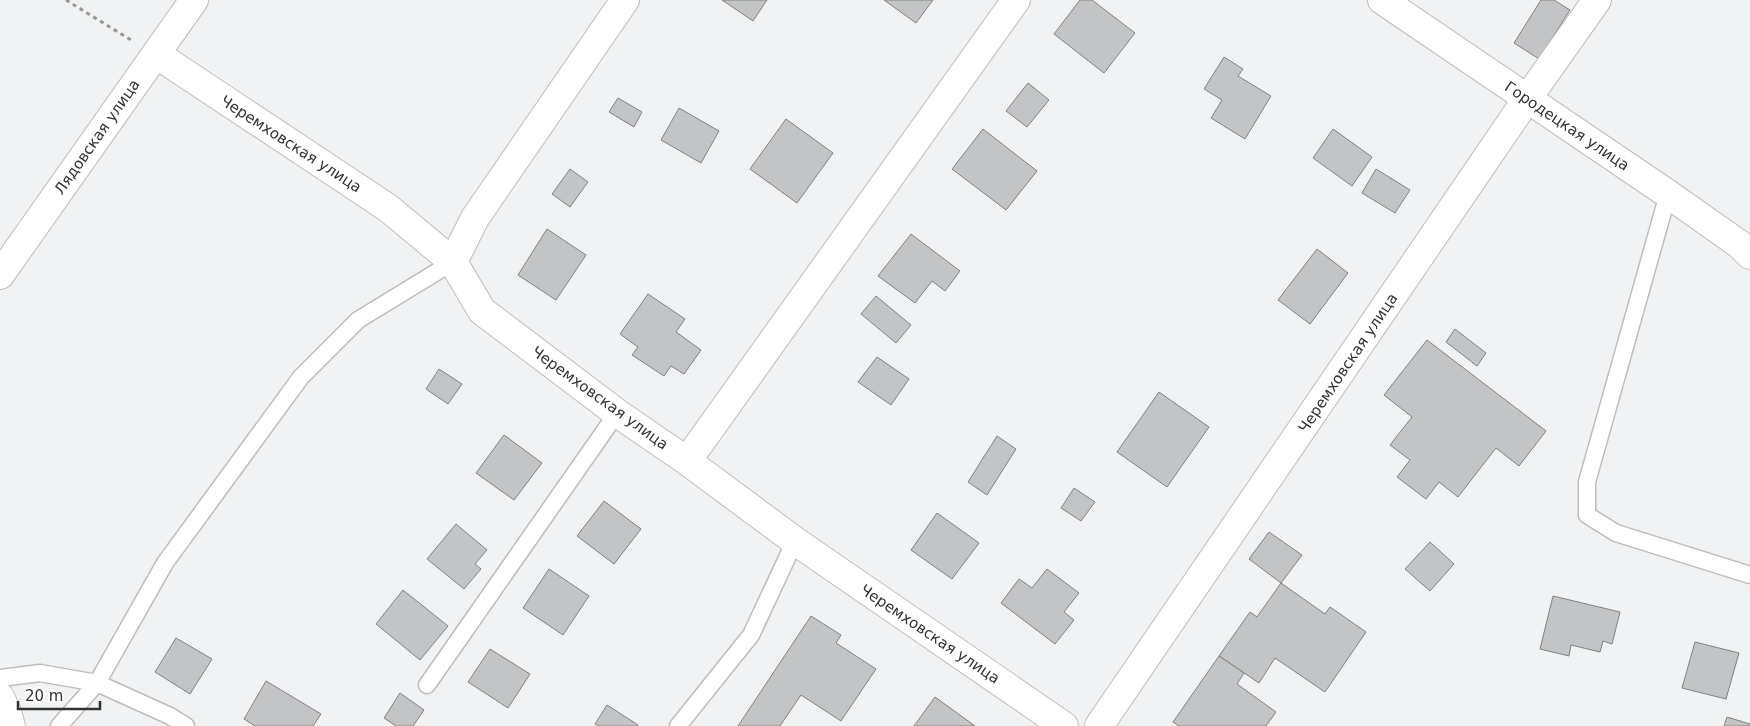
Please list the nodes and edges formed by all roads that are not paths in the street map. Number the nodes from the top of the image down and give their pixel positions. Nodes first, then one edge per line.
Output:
1 (194, 0) edge
2 (625, 0) edge
3 (1016, 0) edge
4 (1382, 0) edge
5 (1597, 0) edge
6 (156, 54) junction
7 (1527, 99) junction
8 (1668, 194) junction
9 (1750, 255) edge
10 (453, 262) junction
11 (0, 275) edge
12 (617, 413) junction
13 (687, 461) junction
14 (795, 541) junction
15 (1750, 575) edge
16 (0, 678) edge
17 (97, 683) junction
18 (427, 685) dead end
19 (0, 697) edge
20 (11, 726) edge
21 (59, 726) edge
22 (186, 726) edge
23 (678, 726) edge
24 (1064, 726) edge
25 (1099, 726) edge

1 - 6 street, Лядовская улица
2 - 10 street
3 - 13 street
4 - 7 street, Городецкая улица
5 - 7 street, Черемховская улица
6 - 10 street, Черемховская улица
6 - 11 street, Лядовская улица
7 - 8 street, Городецкая улица
7 - 25 street, Черемховская улица
8 - 9 street, Городецкая улица
8 - 15 lane
10 - 12 street, Черемховская улица
10 - 17 lane
12 - 13 street, Черемховская улица
12 - 18 lane
13 - 14 street, Черемховская улица
14 - 23 lane
14 - 24 street, Черемховская улица
16 - 17 lane
17 - 21 lane
17 - 22 lane
19 - 20 street

